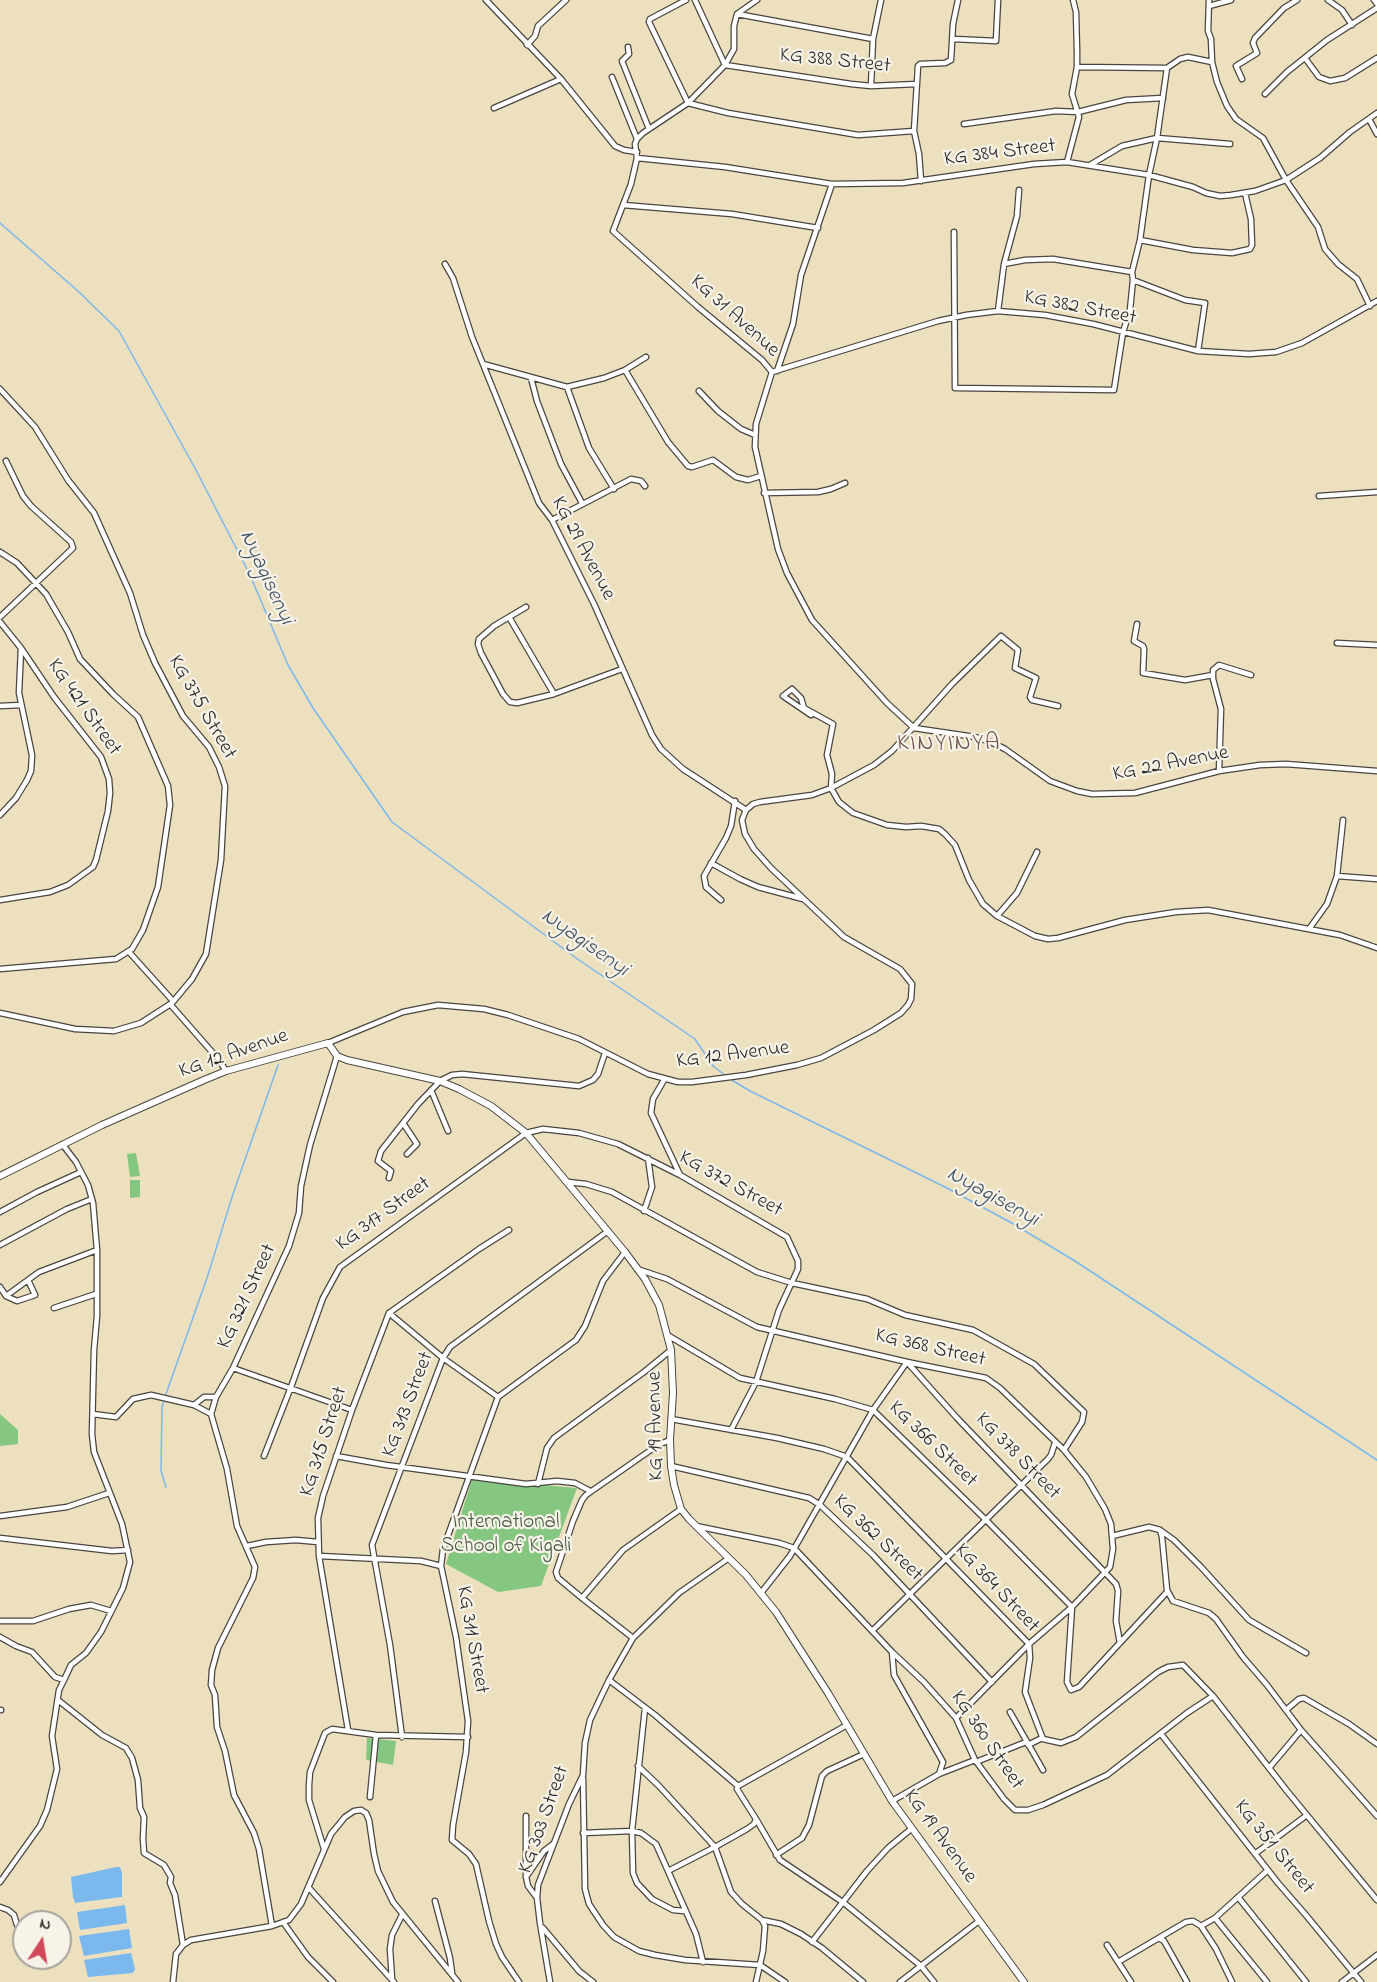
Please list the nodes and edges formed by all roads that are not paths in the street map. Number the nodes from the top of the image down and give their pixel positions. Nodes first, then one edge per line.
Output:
1 (486, 0) edge
2 (566, 0) edge
3 (686, 0) edge
4 (696, 0) edge
5 (757, 0) edge
6 (881, 0) edge
7 (958, 0) edge
8 (998, 0) edge
9 (1073, 0) edge
10 (1231, 0) edge
11 (1297, 0) edge
12 (1328, 0) edge
13 (1374, 0) edge
14 (1209, 3) edge
15 (1377, 6) edge
16 (737, 14) junction
17 (1352, 26) junction
18 (873, 39) junction
19 (954, 39) junction
20 (527, 45) junction
21 (628, 48) dead end
22 (1305, 58) junction
23 (1377, 58) edge
24 (1212, 62) junction
25 (724, 64) junction
26 (1077, 68) junction
27 (1167, 68) junction
28 (612, 77) dead end
29 (561, 79) junction
30 (1242, 79) dead end
31 (917, 84) junction
32 (871, 86) junction
33 (1264, 94) dead end
34 (1163, 98) junction
35 (688, 104) junction
36 (494, 108) dead end
37 (1078, 112) junction
38 (1377, 114) edge
39 (1369, 119) junction
40 (964, 124) dead end
41 (649, 129) junction
42 (914, 131) junction
43 (1377, 134) edge
44 (637, 138) junction
45 (1157, 138) junction
46 (1230, 144) dead end
47 (637, 155) junction
48 (1067, 162) junction
49 (1090, 165) junction
50 (1149, 175) junction
51 (1286, 180) junction
52 (921, 181) junction
53 (832, 184) junction
54 (1019, 190) dead end
55 (1245, 194) junction
56 (623, 205) junction
57 (818, 228) junction
58 (954, 232) dead end
59 (1140, 240) junction
60 (445, 264) dead end
61 (1004, 264) junction
62 (1132, 272) junction
63 (1133, 280) junction
64 (1377, 301) edge
65 (1370, 306) junction
66 (998, 311) junction
67 (956, 318) junction
68 (1123, 332) junction
69 (1198, 351) junction
70 (646, 357) dead end
71 (483, 364) junction
72 (625, 370) junction
73 (774, 371) junction
74 (531, 378) junction
75 (567, 387) junction
76 (0, 389) edge
77 (699, 391) dead end
78 (755, 435) junction
79 (6, 461) dead end
80 (761, 476) junction
81 (845, 483) dead end
82 (645, 486) dead end
83 (614, 489) junction
84 (1377, 492) edge
85 (765, 493) junction
86 (1319, 496) dead end
87 (582, 503) junction
88 (552, 520) junction
89 (0, 552) edge
90 (37, 583) junction
91 (526, 608) dead end
92 (0, 617) edge
93 (510, 617) junction
94 (0, 622) edge
95 (1137, 624) dead end
96 (1337, 643) dead end
97 (1377, 645) edge
98 (21, 648) junction
99 (622, 669) junction
100 (1213, 675) junction
101 (1251, 675) dead end
102 (554, 694) junction
103 (21, 705) junction
104 (0, 706) edge
105 (1058, 706) dead end
106 (811, 716) dead end
107 (914, 728) junction
108 (1218, 771) junction
109 (1377, 771) edge
110 (831, 788) junction
111 (735, 801) junction
112 (746, 810) junction
113 (0, 814) edge
114 (1343, 820) dead end
115 (1036, 852) dead end
116 (711, 863) junction
117 (1337, 876) junction
118 (1377, 879) edge
119 (803, 899) junction
120 (0, 900) edge
121 (721, 900) dead end
122 (997, 916) junction
123 (1309, 929) junction
124 (1377, 948) edge
125 (129, 952) junction
126 (0, 969) edge
127 (172, 1003) junction
128 (0, 1013) edge
129 (328, 1043) junction
130 (605, 1053) junction
131 (337, 1056) junction
132 (226, 1071) junction
133 (664, 1080) junction
134 (440, 1081) junction
135 (431, 1090) junction
136 (403, 1123) junction
137 (448, 1131) dead end
138 (526, 1133) junction
139 (63, 1145) junction
140 (407, 1154) dead end
141 (648, 1158) junction
142 (81, 1172) junction
143 (680, 1174) junction
144 (0, 1176) edge
145 (389, 1178) dead end
146 (568, 1182) junction
147 (92, 1199) junction
148 (644, 1211) junction
149 (0, 1212) edge
150 (508, 1230) dead end
151 (608, 1231) junction
152 (0, 1245) edge
153 (97, 1250) junction
154 (625, 1252) junction
155 (637, 1269) junction
156 (28, 1280) junction
157 (792, 1283) junction
158 (0, 1287) edge
159 (96, 1294) junction
160 (6, 1296) junction
161 (54, 1308) dead end
162 (389, 1313) junction
163 (773, 1332) junction
164 (669, 1336) junction
165 (671, 1350) junction
166 (443, 1358) junction
167 (907, 1362) junction
168 (233, 1368) junction
169 (756, 1382) junction
170 (291, 1387) junction
171 (216, 1397) junction
172 (498, 1397) junction
173 (194, 1405) junction
174 (352, 1410) junction
175 (873, 1410) junction
176 (93, 1414) junction
177 (211, 1414) junction
178 (671, 1419) junction
179 (732, 1430) junction
180 (670, 1440) junction
181 (1055, 1443) junction
182 (1064, 1450) junction
183 (264, 1456) dead end
184 (336, 1456) junction
185 (847, 1456) junction
186 (671, 1466) junction
187 (403, 1468) junction
188 (470, 1475) junction
189 (538, 1484) junction
190 (1021, 1484) junction
191 (590, 1491) junction
192 (109, 1493) junction
193 (820, 1505) junction
194 (681, 1509) junction
195 (0, 1516) edge
196 (986, 1520) junction
197 (696, 1526) junction
198 (1160, 1530) junction
199 (1112, 1536) junction
200 (0, 1538) edge
201 (318, 1542) junction
202 (247, 1546) junction
203 (794, 1548) junction
204 (128, 1550) junction
205 (319, 1557) junction
206 (729, 1558) junction
207 (946, 1558) junction
208 (375, 1559) junction
209 (441, 1566) junction
210 (1105, 1572) junction
211 (1167, 1592) junction
212 (761, 1593) junction
213 (909, 1593) junction
214 (582, 1598) junction
215 (1072, 1607) junction
216 (111, 1611) junction
217 (0, 1621) edge
218 (873, 1630) junction
219 (0, 1637) edge
220 (633, 1638) junction
221 (1120, 1642) junction
222 (1029, 1644) junction
223 (892, 1652) junction
224 (1306, 1653) dead end
225 (64, 1680) junction
226 (609, 1680) junction
227 (992, 1682) junction
228 (1213, 1696) junction
229 (58, 1700) junction
230 (645, 1708) junction
231 (1286, 1710) junction
232 (1010, 1712) dead end
233 (956, 1718) junction
234 (847, 1725) junction
235 (348, 1730) junction
236 (1301, 1730) junction
237 (1161, 1734) junction
238 (376, 1735) junction
239 (402, 1737) junction
240 (468, 1737) junction
241 (1042, 1738) junction
242 (1027, 1744) junction
243 (1377, 1744) edge
244 (864, 1754) junction
245 (975, 1761) junction
246 (638, 1767) junction
247 (1269, 1768) junction
248 (1043, 1770) dead end
249 (939, 1774) junction
250 (583, 1775) junction
251 (738, 1786) junction
252 (370, 1797) dead end
253 (891, 1801) junction
254 (1307, 1815) junction
255 (526, 1816) dead end
256 (1377, 1816) edge
257 (756, 1819) junction
258 (911, 1829) junction
259 (632, 1831) junction
260 (583, 1833) junction
261 (554, 1844) junction
262 (715, 1847) junction
263 (324, 1849) junction
264 (1256, 1853) junction
265 (776, 1855) junction
266 (1268, 1870) junction
267 (668, 1871) junction
268 (526, 1876) junction
269 (0, 1882) edge
270 (309, 1888) junction
271 (1238, 1897) junction
272 (537, 1898) junction
273 (1377, 1900) edge
274 (435, 1901) dead end
275 (844, 1903) junction
276 (684, 1911) junction
277 (402, 1915) junction
278 (1215, 1918) junction
279 (762, 1920) junction
280 (979, 1921) junction
281 (282, 1922) junction
282 (540, 1923) junction
283 (272, 1926) junction
284 (1201, 1926) junction
285 (1159, 1938) junction
286 (812, 1942) junction
287 (183, 1945) junction
288 (1107, 1945) dead end
289 (1377, 1955) edge
290 (703, 1962) junction
291 (1118, 1962) junction
292 (760, 1965) junction
293 (921, 1966) junction
294 (452, 1973) junction
295 (1354, 1973) junction
296 (393, 1981) edge
297 (173, 1982) edge
298 (333, 1982) edge
299 (458, 1982) edge
300 (519, 1982) edge
301 (550, 1982) edge
302 (593, 1982) edge
303 (756, 1982) edge
304 (785, 1982) edge
305 (864, 1982) edge
306 (900, 1982) edge
307 (934, 1982) edge
308 (1024, 1982) edge
309 (1131, 1982) edge
310 (1187, 1982) edge
311 (1232, 1982) edge
312 (1267, 1982) edge
313 (1306, 1982) edge
314 (1342, 1982) edge
315 (1361, 1982) edge

1 - 20 street, KG 384 Street
2 - 20 street
3 - 35 street
4 - 25 street
5 - 16 street
6 - 18 street
7 - 19 street
8 - 19 street
9 - 26 street
10 - 14 street
11 - 30 street
12 - 17 street
13 - 15 street
14 - 24 street
15 - 17 street
16 - 18 street
16 - 25 street
17 - 22 street
18 - 32 street
19 - 31 street
20 - 29 street, KG 384 Street
21 - 41 street
22 - 23 street
22 - 33 street
24 - 27 street
24 - 51 street
25 - 32 street, KG 388 Street
25 - 35 street
26 - 27 street
26 - 37 street
27 - 34 street
28 - 44 street
29 - 36 street
29 - 47 street, KG 384 Street
31 - 32 street, KG 388 Street
31 - 42 street, KG 388 Street
34 - 37 street
34 - 45 street
35 - 41 street
35 - 42 street
37 - 40 street
37 - 48 street
38 - 39 street, KG 384 Street
39 - 43 street
39 - 51 street, KG 384 Street
41 - 44 street
42 - 52 street, KG 388 Street
44 - 47 street, KG 31 Avenue
45 - 46 street
45 - 49 street
45 - 50 street
47 - 53 street, KG 384 Street
47 - 56 street, KG 31 Avenue
48 - 49 street, KG 384 Street
48 - 52 street, KG 384 Street
49 - 50 street, KG 384 Street
50 - 55 street, KG 384 Street
50 - 59 street
51 - 55 street, KG 384 Street
51 - 65 street
52 - 53 street, KG 384 Street
53 - 57 street
54 - 61 street
55 - 59 street
56 - 57 street
56 - 73 street, KG 31 Avenue
57 - 73 street
58 - 67 street
59 - 62 street
60 - 71 street, KG 29 Avenue
61 - 62 street
61 - 66 street
62 - 63 street
63 - 68 street
63 - 69 street
64 - 65 street, KG 382 Street
65 - 69 street, KG 382 Street
66 - 67 street, KG 382 Street
66 - 68 street, KG 382 Street
67 - 68 street
67 - 73 street, KG 382 Street
68 - 69 street, KG 382 Street
70 - 72 street
71 - 74 street
71 - 88 street, KG 29 Avenue
72 - 75 street
72 - 80 street
73 - 78 street, KG 31 Avenue
74 - 75 street
74 - 87 street
75 - 83 street
76 - 127 street, KG 375 Street
77 - 78 street
78 - 80 street, KG 31 Avenue
79 - 90 street
80 - 85 street, KG 31 Avenue
81 - 85 street
82 - 83 street
83 - 87 street
84 - 86 street
85 - 107 street, KG 31 Avenue
87 - 88 street
88 - 99 street, KG 29 Avenue
89 - 90 street
90 - 92 street
90 - 125 street
91 - 93 street
93 - 102 street
93 - 102 street
94 - 98 street, KG 421 Street
95 - 100 street
96 - 97 street
98 - 103 street
98 - 120 street, KG 421 Street
99 - 102 street
99 - 111 street, KG 29 Avenue
100 - 101 street
100 - 108 street
103 - 104 street
103 - 113 street
105 - 107 street
106 - 110 street
107 - 108 street, KG 22 Avenue
107 - 110 street
108 - 109 street, KG 22 Avenue
110 - 112 street
110 - 122 street
111 - 112 street, KG 29 Avenue
111 - 116 street
112 - 119 street, KG 12 Avenue
114 - 117 street
115 - 122 street
116 - 119 street
116 - 121 street
117 - 118 street
117 - 123 street
119 - 133 street, KG 12 Avenue
122 - 123 street
123 - 124 street
125 - 126 street
125 - 127 street
127 - 128 street, KG 375 Street
127 - 132 street
129 - 130 street, KG 12 Avenue
129 - 131 main road
129 - 132 main road, KG 12 Avenue
130 - 133 street, KG 12 Avenue
130 - 134 street
131 - 134 main road, KG 19 Avenue
131 - 168 street, KG 321 Street
132 - 139 main road, KG 12 Avenue
133 - 143 street
134 - 135 street
134 - 138 main road, KG 19 Avenue
135 - 136 street
135 - 137 street
136 - 140 street
136 - 145 street
138 - 141 street, KG 372 Street
138 - 146 main road, KG 19 Avenue
138 - 170 street, KG 317 Street
139 - 142 street
139 - 144 main road, KG 12 Avenue
141 - 143 street, KG 372 Street
141 - 148 street
142 - 147 street
142 - 149 street
143 - 157 street, KG 372 Street
146 - 148 street
146 - 151 main road, KG 19 Avenue
147 - 152 street
147 - 153 street
148 - 157 street
150 - 162 street
151 - 154 main road, KG 19 Avenue
151 - 166 street, KG 313 Street
153 - 156 street
153 - 159 street
154 - 155 main road, KG 19 Avenue
154 - 172 street
155 - 163 street, KG 368 Street
155 - 164 main road, KG 19 Avenue
156 - 160 street
156 - 160 street
157 - 163 street, KG 372 Street
157 - 182 street
158 - 160 street
159 - 161 street
159 - 176 street
162 - 166 street
162 - 174 street, KG 315 Street
163 - 167 street, KG 368 Street
163 - 169 street, KG 372 Street
164 - 165 main road, KG 19 Avenue
164 - 169 street, KG 366 Street
165 - 178 main road, KG 19 Avenue
165 - 189 street
166 - 172 street
166 - 187 street, KG 313 Street
167 - 175 street
167 - 181 street, KG 368 Street
167 - 190 street, KG 378 Street
168 - 170 street
168 - 171 street, KG 321 Street
169 - 175 street, KG 366 Street
169 - 179 street, KG 372 Street
170 - 174 street
170 - 183 street, KG 317 Street
171 - 173 street
171 - 177 street, KG 321 Street
172 - 188 street, KG 311 Street
173 - 176 street
173 - 177 street
174 - 184 street, KG 315 Street
175 - 185 street
175 - 196 street, KG 366 Street
176 - 192 street
177 - 202 street
178 - 179 street, KG 364 Street
178 - 180 main road, KG 19 Avenue
179 - 185 street, KG 364 Street
180 - 186 main road, KG 19 Avenue
180 - 191 street
181 - 182 street, KG 368 Street
181 - 190 street
182 - 199 street, KG 368 Street
184 - 187 street
184 - 201 street, KG 315 Street
185 - 193 street
185 - 207 street, KG 364 Street
186 - 193 street, KG 362 Street
186 - 194 main road, KG 19 Avenue
187 - 188 street
187 - 208 street, KG 313 Street
188 - 189 street
188 - 209 street, KG 311 Street
189 - 191 street
190 - 196 street
190 - 210 street, KG 378 Street
191 - 214 street
192 - 195 street
192 - 204 street
193 - 203 street
193 - 213 street, KG 362 Street
194 - 197 main road, KG 19 Avenue
194 - 214 street
196 - 207 street
196 - 215 street, KG 366 Street
197 - 203 street
197 - 206 main road, KG 19 Avenue
198 - 199 street
198 - 211 street
198 - 224 street
199 - 210 street, KG 368 Street
200 - 204 street
201 - 202 street
201 - 205 street, KG 315 Street
202 - 283 street
203 - 212 street
203 - 218 street, KG 360 Street
204 - 216 street
205 - 208 street
205 - 235 street, KG 315 Street
206 - 212 main road, KG 19 Avenue
206 - 220 street, KG 303 Street
207 - 213 street
207 - 222 street, KG 364 Street
208 - 209 street
208 - 239 street, KG 313 Street
209 - 240 street, KG 311 Street
210 - 215 street
210 - 221 street, KG 378 Street
211 - 221 street
211 - 231 street
212 - 234 main road, KG 19 Avenue
213 - 218 street
213 - 227 street, KG 362 Street
214 - 220 street
215 - 221 street
215 - 222 street
216 - 217 street
216 - 225 street
218 - 223 street, KG 360 Street
219 - 225 street
220 - 226 street, KG 303 Street
222 - 227 street
222 - 241 street, KG 364 Street
223 - 233 street, KG 360 Street
223 - 249 street
225 - 229 street
226 - 230 street
226 - 250 street, KG 303 Street
227 - 233 street
228 - 237 street, KG 360 Street
228 - 241 street
228 - 247 street
229 - 269 street
229 - 287 street
230 - 246 street
230 - 251 street
231 - 236 street
231 - 243 street
232 - 242 street
233 - 245 street, KG 360 Street
234 - 244 main road, KG 19 Avenue
234 - 251 street
235 - 238 street
235 - 263 street
236 - 247 street
236 - 256 street
237 - 245 street, KG 360 Street
237 - 264 street, KG 351 Street
238 - 239 street
238 - 252 street
239 - 240 street
240 - 300 street, KG 311 Street
241 - 242 street
242 - 245 street
242 - 248 street
244 - 253 main road, KG 19 Avenue
244 - 265 street
245 - 249 street
246 - 259 street
246 - 262 street
247 - 254 street
249 - 253 street
250 - 260 street
250 - 261 street, KG 303 Street
251 - 257 street
253 - 258 main road, KG 19 Avenue
254 - 264 street
254 - 273 street
255 - 268 street
257 - 262 street
257 - 265 street
258 - 275 street
258 - 280 main road, KG 19 Avenue
259 - 260 street
259 - 267 street
259 - 276 street
260 - 290 street
261 - 268 street
261 - 272 street, KG 303 Street
262 - 267 street
262 - 279 street
263 - 270 street
263 - 277 street
264 - 266 street, KG 351 Street
265 - 275 street
266 - 271 street
266 - 295 street, KG 351 Street
267 - 276 street
268 - 272 street
270 - 281 street
270 - 296 street
271 - 278 street
271 - 313 street
272 - 282 street
274 - 294 street
275 - 286 street
275 - 293 street
276 - 290 street
277 - 294 street
277 - 296 street
278 - 284 street
278 - 312 street
279 - 286 street
279 - 292 street
280 - 293 street
280 - 308 main road, KG 19 Avenue
281 - 283 street
281 - 298 street
282 - 301 street
282 - 302 street
283 - 287 street
284 - 285 street
284 - 311 street
285 - 291 street
285 - 310 street
286 - 305 street
287 - 297 street
288 - 291 street
289 - 295 street
290 - 292 street
291 - 309 street
292 - 303 street
292 - 304 street
293 - 306 street
293 - 307 street
294 - 299 street
295 - 314 street
295 - 315 street, KG 351 Street

